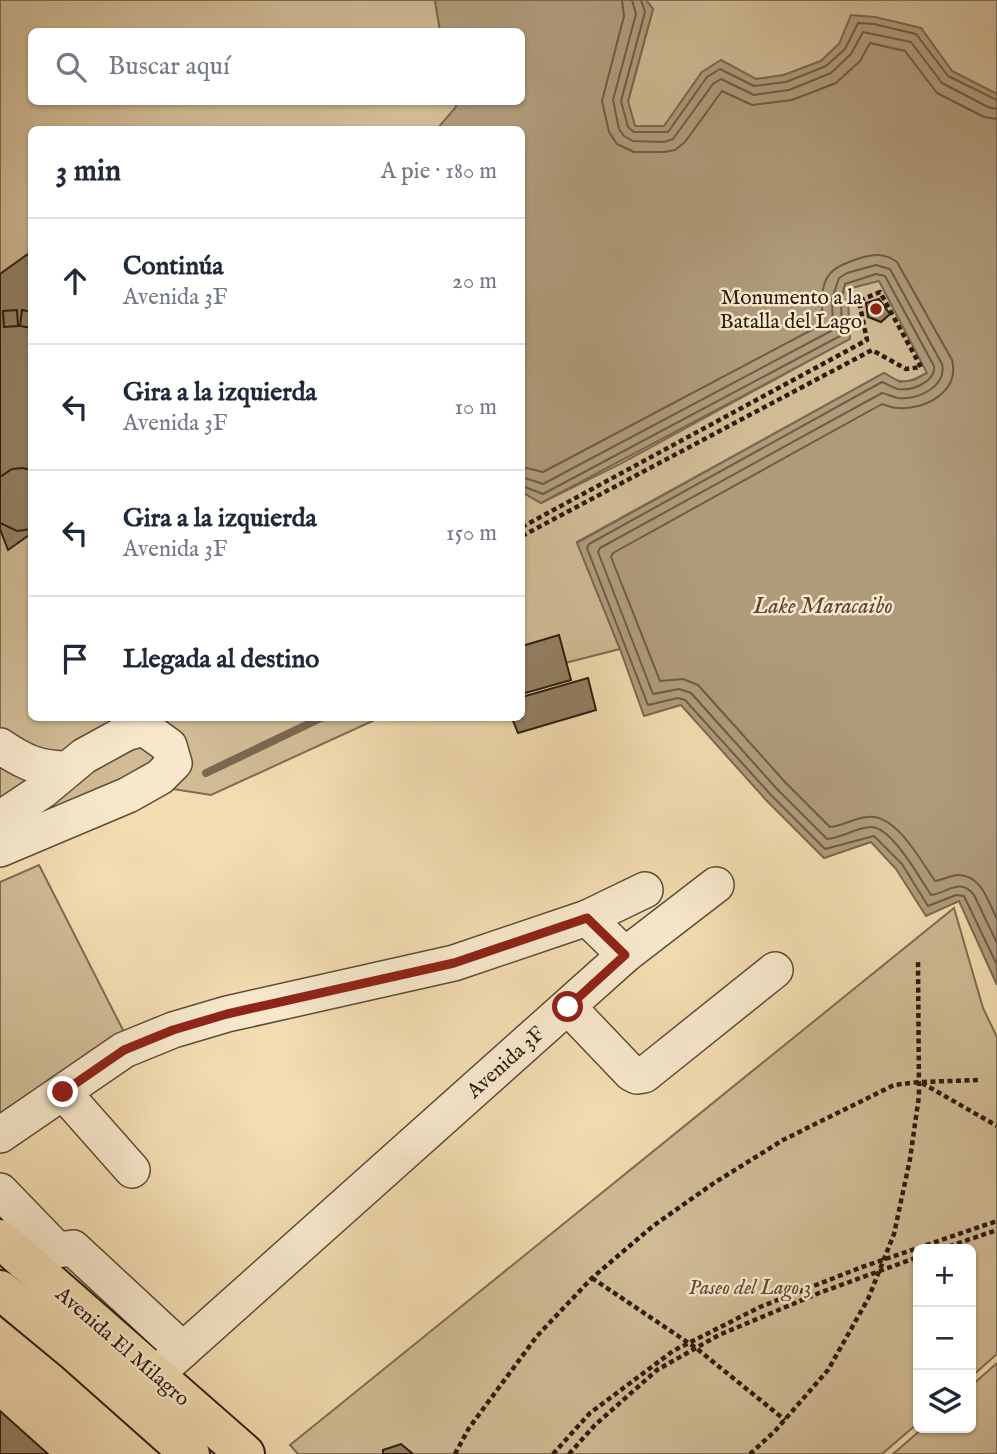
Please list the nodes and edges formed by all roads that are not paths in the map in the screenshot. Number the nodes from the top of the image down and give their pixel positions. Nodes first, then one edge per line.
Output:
1 (115, 730) edge
2 (0, 746) edge
3 (68, 769) junction
4 (0, 819) edge
5 (0, 849) edge
6 (716, 886) dead end
7 (645, 890) dead end
8 (587, 918) junction
9 (625, 955) junction
10 (775, 970) dead end
11 (568, 1007) junction
12 (63, 1092) junction
13 (0, 1135) edge
14 (132, 1170) dead end
15 (0, 1191) edge
16 (0, 1239) edge
17 (0, 1290) edge
18 (169, 1363) junction
19 (190, 1454) edge
20 (245, 1454) edge

1 - 3 street
1 - 5 street
2 - 3 street
3 - 4 street
6 - 9 street, Avenida 3F
7 - 8 street
8 - 9 street
8 - 12 street
9 - 11 street, Avenida 3F
10 - 11 street
11 - 18 street, Avenida 3F
12 - 13 street
12 - 14 street
15 - 18 street
16 - 18 main road, Avenida El Milagro
17 - 19 main road, Avenida El Milagro
18 - 20 main road, Avenida El Milagro

